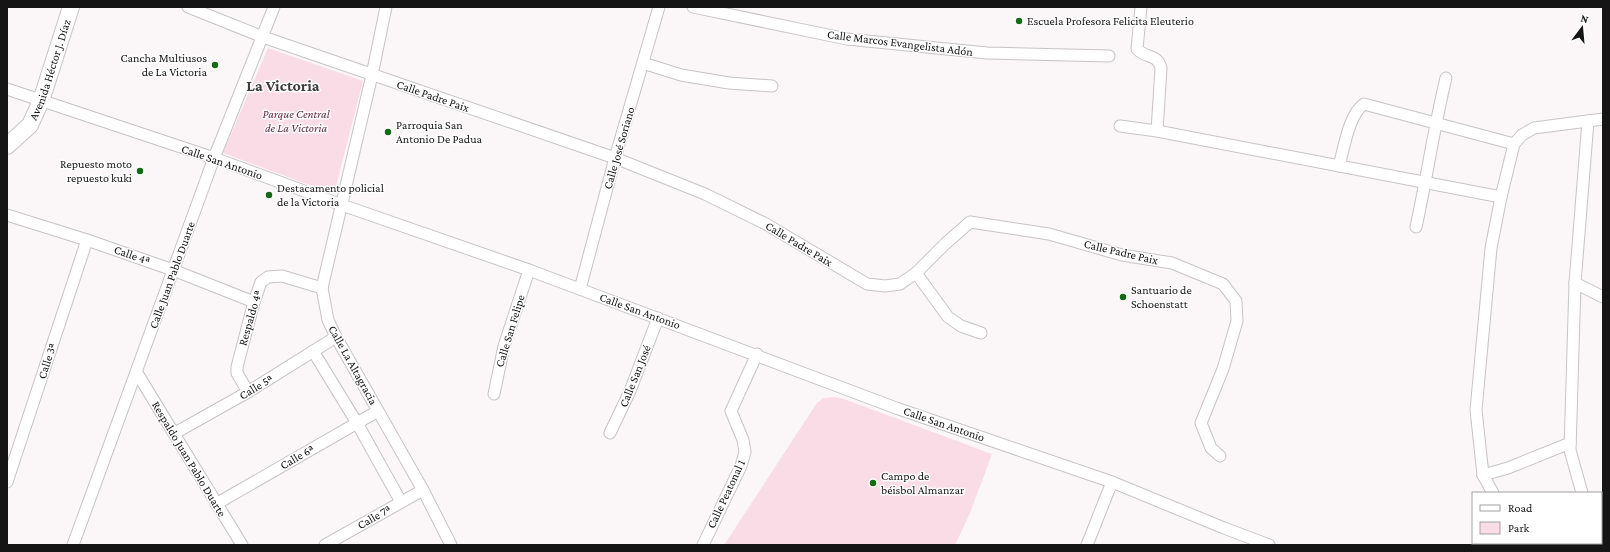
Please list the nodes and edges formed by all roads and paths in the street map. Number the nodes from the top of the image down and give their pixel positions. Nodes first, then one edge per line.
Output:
1 (71, 7) edge
2 (188, 7) edge
3 (274, 7) edge
4 (386, 7) edge
5 (659, 7) edge
6 (693, 7) edge
7 (1141, 7) edge
8 (263, 37) junction
9 (1109, 56) dead end
10 (643, 63) junction
11 (372, 76) junction
12 (1446, 78) dead end
13 (772, 86) dead end
14 (7, 89) edge
15 (41, 101) junction
16 (1603, 119) edge
17 (1435, 122) junction
18 (1588, 122) junction
19 (1120, 126) dead end
20 (1157, 131) junction
21 (1514, 144) junction
22 (7, 146) edge
23 (214, 158) junction
24 (615, 158) junction
25 (1339, 166) junction
26 (1426, 183) junction
27 (1501, 197) junction
28 (342, 205) junction
29 (7, 215) edge
30 (1416, 227) dead end
31 (87, 240) junction
32 (173, 270) junction
33 (529, 270) junction
34 (916, 273) junction
35 (1574, 283) junction
36 (322, 288) junction
37 (580, 289) junction
38 (1603, 297) edge
39 (254, 302) junction
40 (658, 318) junction
41 (981, 333) dead end
42 (336, 337) junction
43 (313, 351) junction
44 (757, 354) junction
45 (137, 373) junction
46 (248, 392) junction
47 (494, 394) dead end
48 (378, 411) junction
49 (357, 423) junction
50 (610, 432) dead end
51 (175, 433) junction
52 (1570, 443) junction
53 (1220, 456) dead end
54 (1484, 475) junction
55 (7, 482) edge
56 (1112, 482) junction
57 (423, 490) junction
58 (1492, 492) edge
59 (1582, 492) edge
60 (401, 502) junction
61 (216, 504) junction
62 (73, 545) edge
63 (242, 545) edge
64 (325, 545) edge
65 (451, 545) edge
66 (702, 545) edge
67 (1087, 545) edge
68 (1269, 545) edge

1 - 15 main road, Avenida Héctor J. Díaz
2 - 8 street, Calle Padre Paix
3 - 8 street, Calle Juan Pablo Duarte
4 - 11 street, Calle La Altagracia
5 - 10 street, Calle José Soriano
6 - 9 street, Calle Marcos Evangelista Adón
7 - 20 street
8 - 11 street, Calle Padre Paix
8 - 23 street, Calle Juan Pablo Duarte
10 - 13 street
10 - 24 street, Calle José Soriano
11 - 24 street, Calle Padre Paix
11 - 28 street, Calle La Altagracia
12 - 17 street
14 - 15 street, Calle San Antonio
15 - 22 main road, Avenida Héctor J. Díaz
15 - 23 street, Calle San Antonio
16 - 18 street
17 - 21 street
17 - 25 street
17 - 26 street
18 - 21 street
18 - 35 street
19 - 20 street
20 - 25 street
21 - 27 street
23 - 28 street, Calle San Antonio
23 - 32 street, Calle Juan Pablo Duarte
24 - 34 street, Calle Padre Paix
24 - 37 street, Calle José Soriano
25 - 26 street
26 - 27 street
26 - 30 street
27 - 54 street
28 - 33 street, Calle San Antonio
28 - 36 street, Calle La Altagracia
29 - 31 street, Calle 4ª
31 - 32 street, Calle 4ª
31 - 55 street, Calle 3ª
32 - 39 street, Calle 4ª
32 - 45 street, Calle Juan Pablo Duarte
33 - 37 street, Calle San Antonio
33 - 47 street, Calle San Felipe
34 - 41 street
34 - 53 street, Calle Padre Paix
35 - 38 street
35 - 52 street
36 - 39 street, Respaldo 4ª
36 - 42 street, Calle La Altagracia
37 - 40 street, Calle San Antonio
39 - 46 street, Respaldo 4ª
40 - 44 street, Calle San Antonio
40 - 50 street, Calle San José
42 - 43 street, Calle 5ª
42 - 48 street, Calle La Altagracia
43 - 46 street, Calle 5ª
43 - 49 street
44 - 56 street, Calle San Antonio
44 - 66 street, Calle Peatonal 1
45 - 51 street, Respaldo Juan Pablo Duarte
45 - 62 street, Calle Juan Pablo Duarte
46 - 51 street, Calle 5ª
48 - 49 street, Calle 6ª
48 - 57 street, Calle La Altagracia
49 - 60 street
49 - 61 street, Calle 6ª
51 - 61 street, Respaldo Juan Pablo Duarte
52 - 54 street
52 - 59 street
54 - 58 street
56 - 67 street
56 - 68 street, Calle San Antonio
57 - 60 street, Calle 7ª
57 - 65 street, Calle La Altagracia
60 - 64 street, Calle 7ª
61 - 63 street, Respaldo Juan Pablo Duarte

